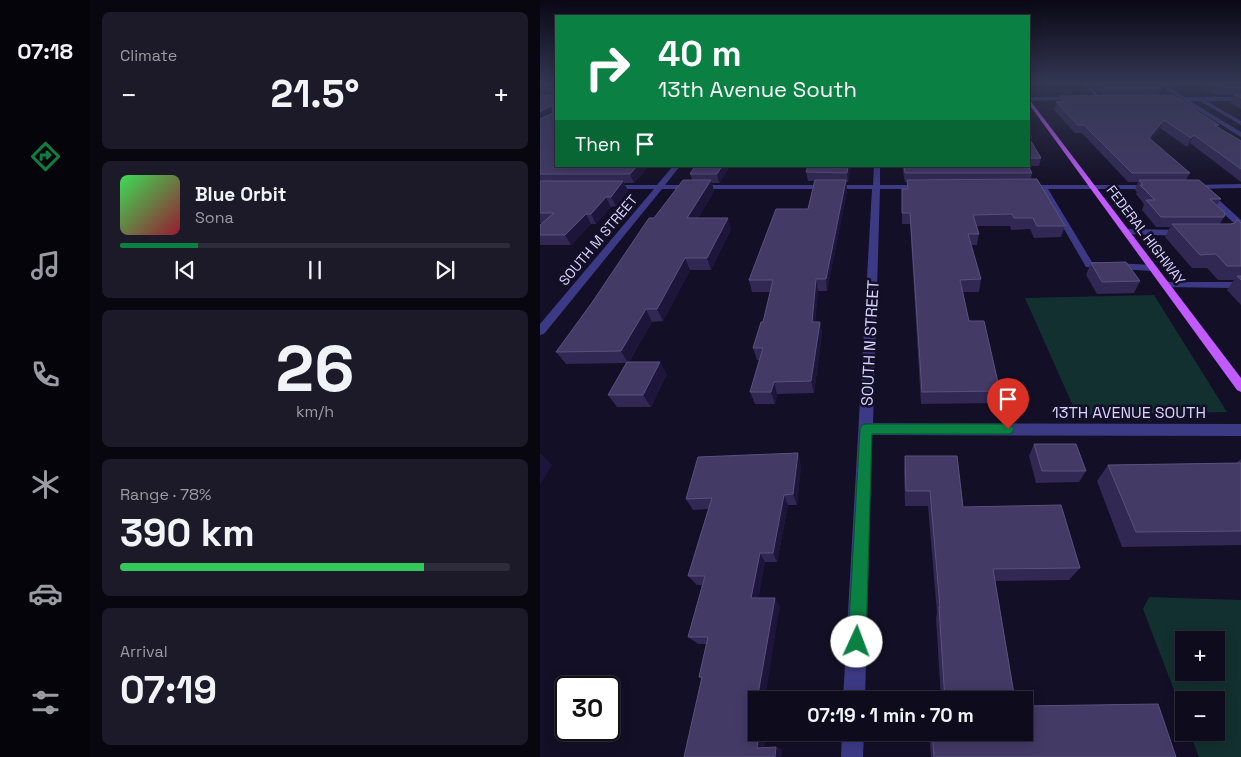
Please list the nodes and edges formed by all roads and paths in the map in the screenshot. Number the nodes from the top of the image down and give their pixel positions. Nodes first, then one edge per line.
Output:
1 (1042, 117) edge
2 (1214, 117) edge
3 (1241, 135) edge
4 (676, 167) edge
5 (877, 167) edge
6 (1241, 186) edge
7 (604, 187) edge
8 (660, 187) junction
9 (876, 187) junction
10 (935, 187) edge
11 (1014, 187) edge
12 (1043, 187) junction
13 (1093, 187) junction
14 (1162, 187) edge
15 (1181, 187) edge
16 (1199, 187) junction
17 (1208, 195) junction
18 (1225, 195) dead end
19 (1224, 226) edge
20 (1127, 232) junction
21 (1193, 232) edge
22 (1153, 268) junction
23 (1166, 285) junction
24 (1236, 285) edge
25 (540, 331) edge
26 (1241, 386) edge
27 (866, 429) junction
28 (1241, 430) edge
29 (854, 691) edge
30 (853, 741) edge
31 (852, 757) edge

1 - 13 main road, FEDERAL HIGHWAY
2 - 3 street
4 - 8 street, SOUTH M STREET
5 - 9 street, SOUTH N STREET
6 - 16 street
7 - 8 street
8 - 9 street
8 - 25 street, SOUTH M STREET
9 - 10 street
9 - 27 street, SOUTH N STREET
11 - 12 street
12 - 13 street
12 - 22 street
13 - 14 street
13 - 20 main road, FEDERAL HIGHWAY
15 - 16 street
16 - 17 street
17 - 18 street
17 - 19 street
20 - 21 street
20 - 22 main road, FEDERAL HIGHWAY
22 - 23 main road, FEDERAL HIGHWAY
23 - 24 street
23 - 26 main road, FEDERAL HIGHWAY
27 - 28 street, 13TH AVENUE SOUTH
27 - 29 street, SOUTH N STREET
30 - 31 street

